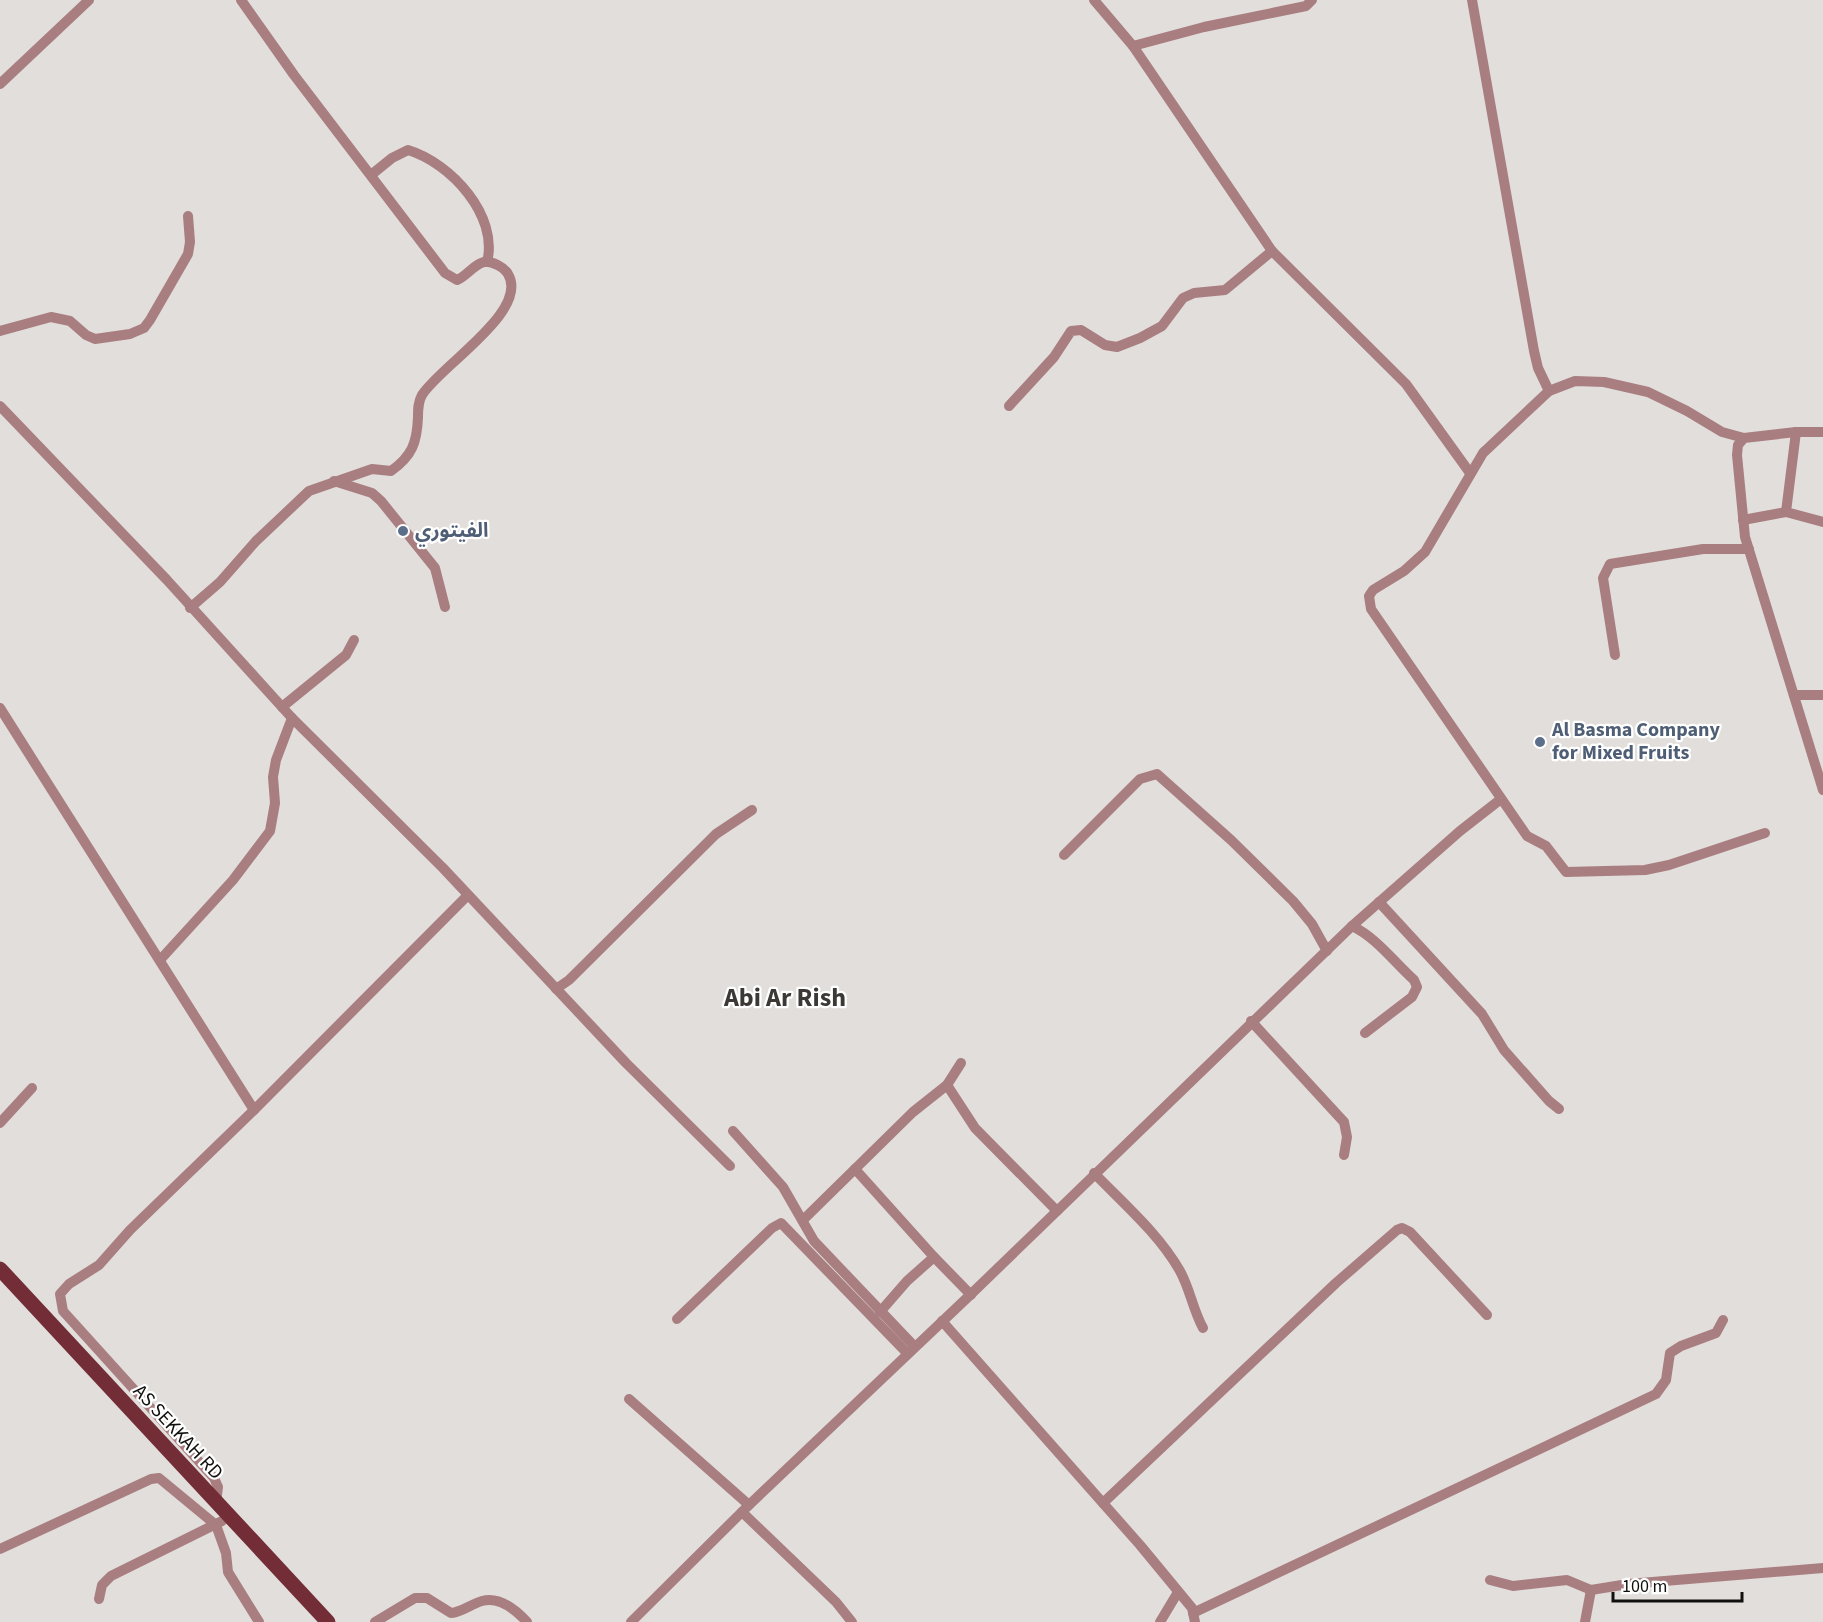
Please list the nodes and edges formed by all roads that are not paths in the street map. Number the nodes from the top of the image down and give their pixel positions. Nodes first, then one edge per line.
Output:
1 (89, 0) edge
2 (241, 0) edge
3 (1094, 0) edge
4 (1311, 0) edge
5 (1472, 0) edge
6 (1133, 46) junction
7 (0, 84) edge
8 (370, 175) junction
9 (188, 216) dead end
10 (1272, 251) junction
11 (487, 262) junction
12 (0, 331) edge
13 (1549, 391) junction
14 (0, 406) edge
15 (1009, 406) dead end
16 (1796, 432) junction
17 (1823, 432) edge
18 (1744, 438) junction
19 (1470, 473) junction
20 (334, 481) junction
21 (1786, 512) junction
22 (1743, 520) junction
23 (1823, 522) edge
24 (1749, 549) junction
25 (445, 607) dead end
26 (190, 608) junction
27 (354, 640) dead end
28 (1615, 655) dead end
29 (1794, 695) junction
30 (1823, 695) edge
31 (282, 707) junction
32 (0, 708) edge
33 (292, 718) junction
34 (1823, 790) edge
35 (1501, 799) junction
36 (752, 810) dead end
37 (1765, 833) dead end
38 (1064, 855) dead end
39 (467, 896) junction
40 (1379, 902) junction
41 (1352, 926) junction
42 (1326, 951) junction
43 (160, 960) junction
44 (556, 989) junction
45 (1251, 1021) junction
46 (1365, 1033) dead end
47 (961, 1063) dead end
48 (947, 1085) junction
49 (32, 1088) dead end
50 (1559, 1109) dead end
51 (254, 1110) junction
52 (0, 1123) edge
53 (733, 1131) dead end
54 (1344, 1155) dead end
55 (730, 1166) dead end
56 (855, 1169) junction
57 (1094, 1173) junction
58 (1057, 1211) junction
59 (803, 1220) junction
60 (934, 1257) junction
61 (0, 1269) edge
62 (971, 1294) junction
63 (880, 1312) junction
64 (1487, 1315) dead end
65 (677, 1319) dead end
66 (1723, 1320) dead end
67 (942, 1321) junction
68 (1203, 1328) dead end
69 (911, 1350) junction
70 (629, 1399) dead end
71 (216, 1503) junction
72 (1103, 1503) junction
73 (746, 1508) junction
74 (230, 1517) junction
75 (216, 1525) junction
76 (0, 1549) edge
77 (1823, 1568) edge
78 (1490, 1580) dead end
79 (1591, 1590) junction
80 (1178, 1592) junction
81 (99, 1599) dead end
82 (1194, 1617) edge
83 (259, 1622) edge
84 (328, 1622) edge
85 (375, 1622) edge
86 (527, 1622) edge
87 (631, 1622) edge
88 (852, 1622) edge
89 (1160, 1622) edge
90 (1585, 1622) edge

1 - 7 street
2 - 8 street
3 - 6 street
4 - 6 street
5 - 13 street
6 - 10 street
8 - 11 street
8 - 11 street
9 - 12 street
10 - 15 street
10 - 19 street
11 - 20 street
13 - 18 street
13 - 19 street
14 - 26 street
16 - 17 street
16 - 18 street
16 - 21 street
18 - 22 street
19 - 35 street
20 - 25 street
20 - 26 street
21 - 22 street
21 - 23 street
22 - 24 street
24 - 28 street
24 - 29 street
26 - 31 street
27 - 31 street
29 - 30 street
29 - 34 street
31 - 33 street
32 - 43 street
33 - 39 street
33 - 43 street
35 - 37 street
35 - 40 street
36 - 44 street
38 - 42 street
39 - 44 street
39 - 51 street
40 - 41 street
40 - 50 street
41 - 42 street
41 - 46 street
42 - 45 street
43 - 51 street
44 - 55 street
45 - 54 street
45 - 57 street
47 - 48 street
48 - 56 street
48 - 58 street
49 - 52 street
51 - 71 street
53 - 59 street
56 - 59 street
56 - 60 street
57 - 58 street
57 - 68 street
58 - 62 street
59 - 63 street
60 - 62 street
60 - 63 street
61 - 71 main road, AS SEKKAH RD
62 - 67 street
63 - 69 street
64 - 72 street
65 - 69 street
66 - 82 street
67 - 69 street
67 - 72 street
69 - 73 street
70 - 73 street
71 - 74 main road, AS SEKKAH RD
72 - 80 street
73 - 87 street
73 - 88 street
74 - 75 street
74 - 84 main road, AS SEKKAH RD
75 - 76 street
75 - 81 street
75 - 83 street
77 - 79 street
78 - 79 street
79 - 90 street
80 - 82 street
80 - 89 street
85 - 86 street

